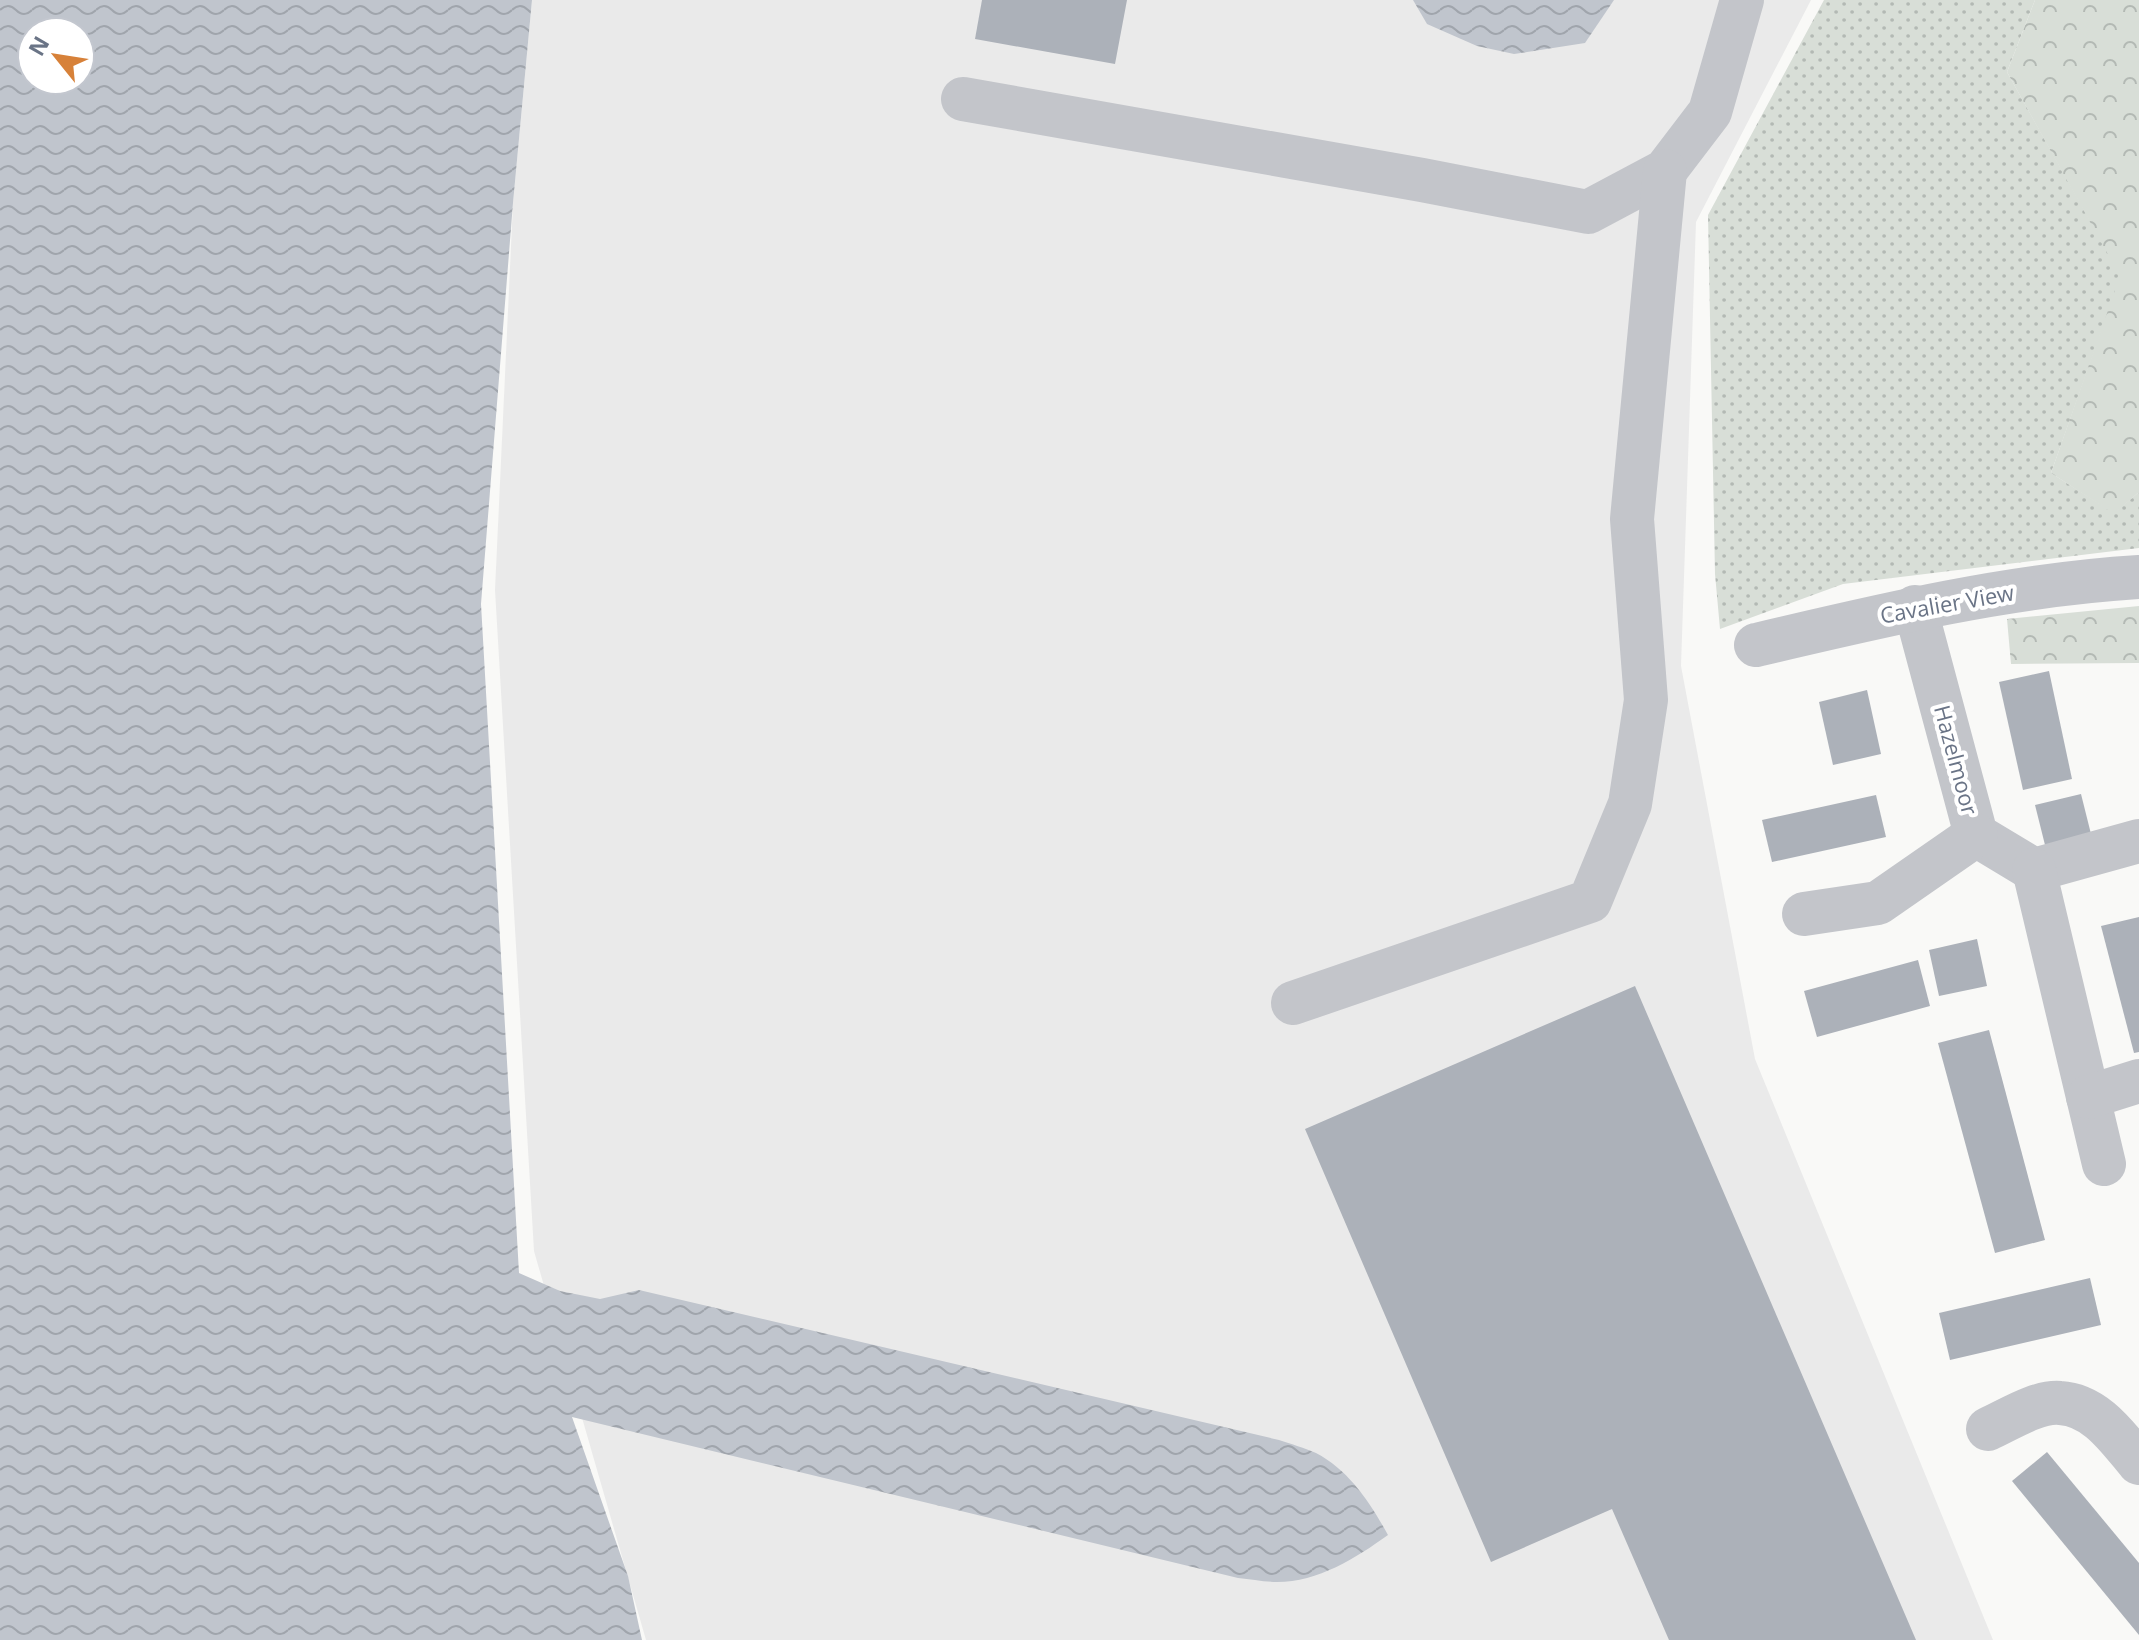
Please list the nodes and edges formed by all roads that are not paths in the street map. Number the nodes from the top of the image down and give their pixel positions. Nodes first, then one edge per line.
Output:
1 (1742, 0) edge
2 (963, 99) dead end
3 (1665, 171) junction
4 (2139, 577) edge
5 (1915, 607) junction
6 (1756, 645) dead end
7 (1976, 835) junction
8 (2139, 841) edge
9 (2034, 870) junction
10 (1804, 914) dead end
11 (1293, 1003) dead end
12 (2139, 1081) edge
13 (2088, 1097) junction
14 (2104, 1164) dead end
15 (1988, 1429) dead end
16 (2137, 1458) edge

1 - 3 street
2 - 3 street
3 - 11 street
4 - 5 street, Cavalier View
5 - 6 street, Cavalier View
5 - 7 street, Hazelmoor
7 - 9 street, Hazelmoor
7 - 10 street
8 - 9 street
9 - 13 street
12 - 13 street
13 - 14 street
15 - 16 street

